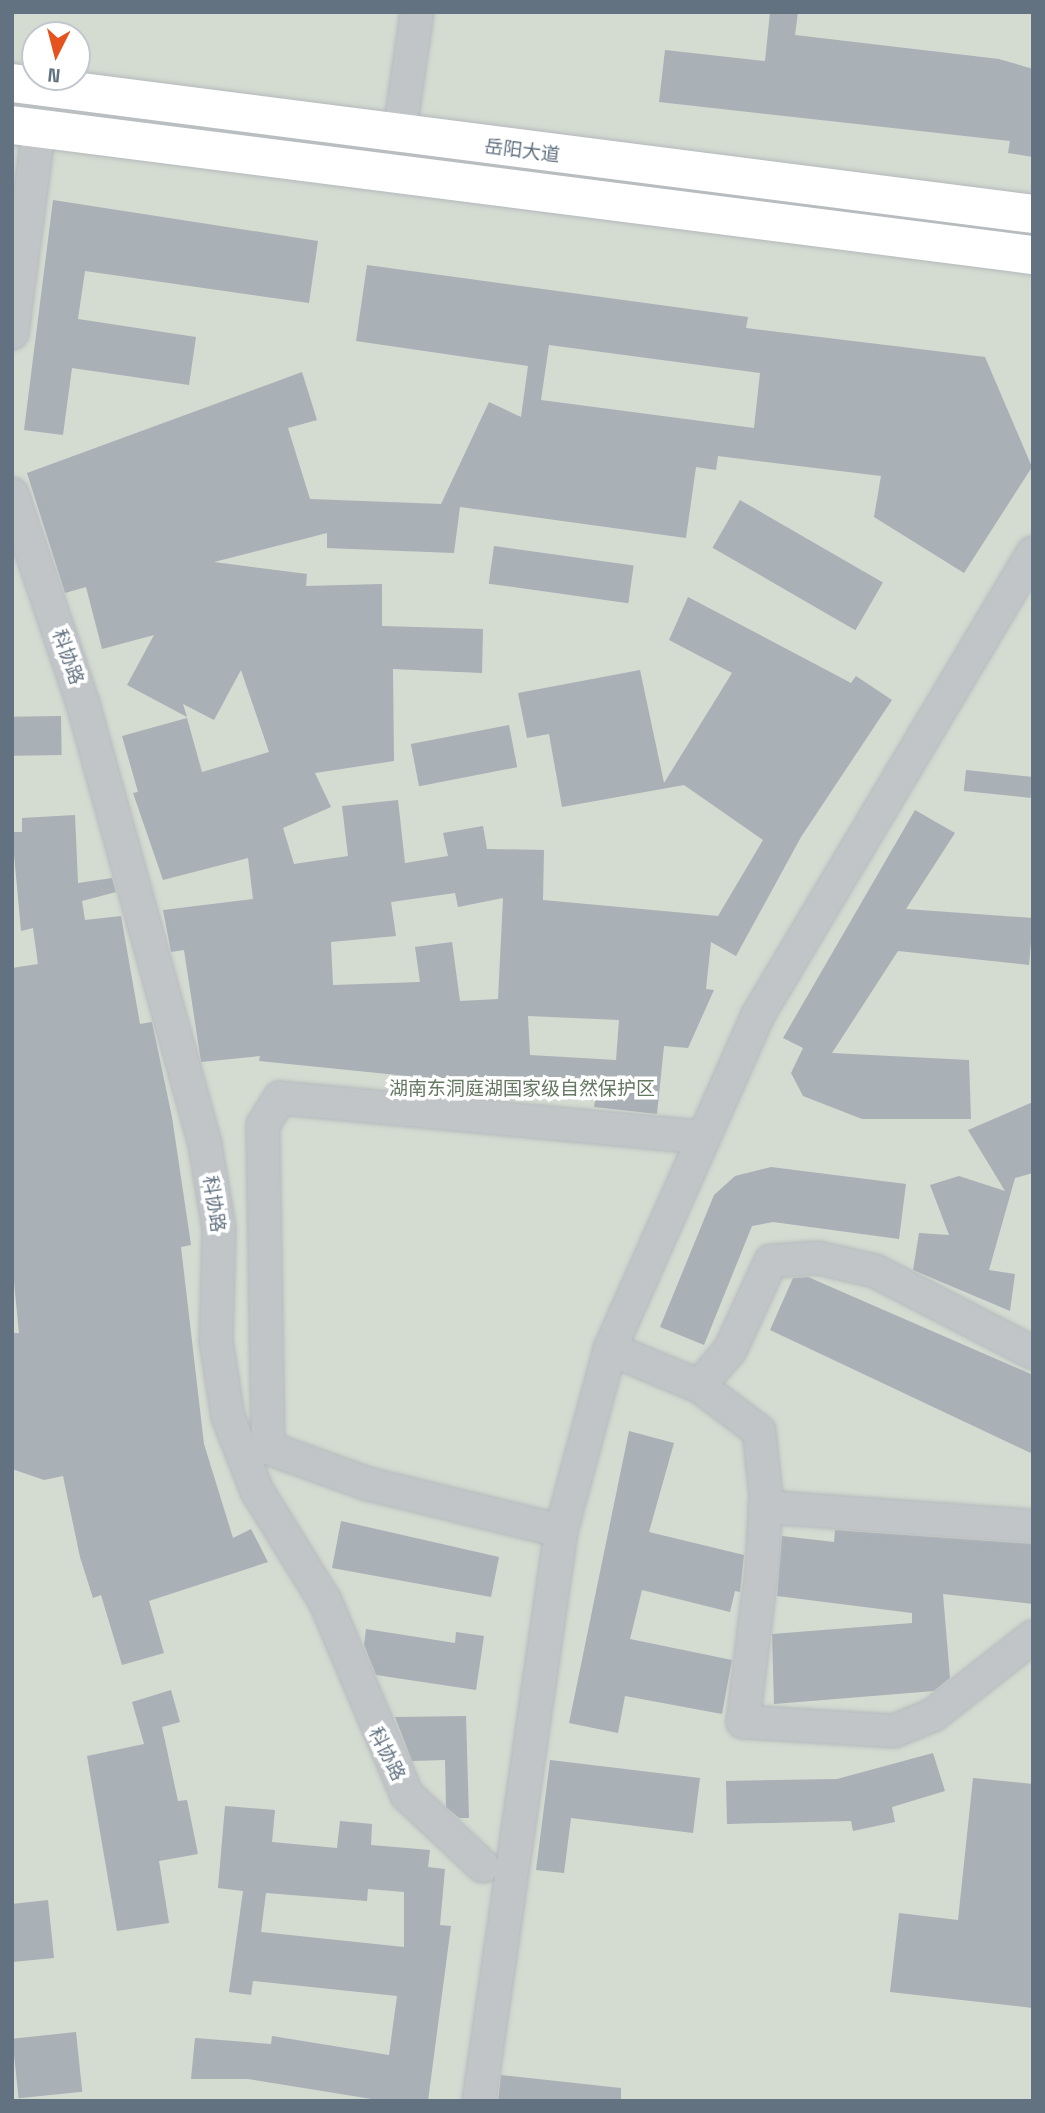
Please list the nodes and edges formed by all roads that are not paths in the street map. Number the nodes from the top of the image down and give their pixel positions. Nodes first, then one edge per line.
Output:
1 (417, 12) edge
2 (12, 83) edge
3 (26, 127) edge
4 (399, 136) junction
5 (1033, 214) edge
6 (1033, 255) edge
7 (12, 333) edge
8 (12, 494) edge
9 (1033, 553) edge
10 (703, 1137) junction
11 (610, 1349) junction
12 (1033, 1353) edge
13 (699, 1386) junction
14 (765, 1507) junction
15 (1033, 1526) edge
16 (561, 1531) junction
17 (1033, 1637) edge
18 (483, 1866) dead end
19 (479, 2101) edge

1 - 4 street
2 - 4 main road, 岳阳大道
3 - 6 main road
3 - 7 street
4 - 5 main road, 岳阳大道
8 - 18 street, 科协路
9 - 10 street
10 - 11 street
10 - 16 street
11 - 13 street
11 - 16 street
12 - 13 street
13 - 14 street
14 - 15 street
14 - 17 street
16 - 19 street

